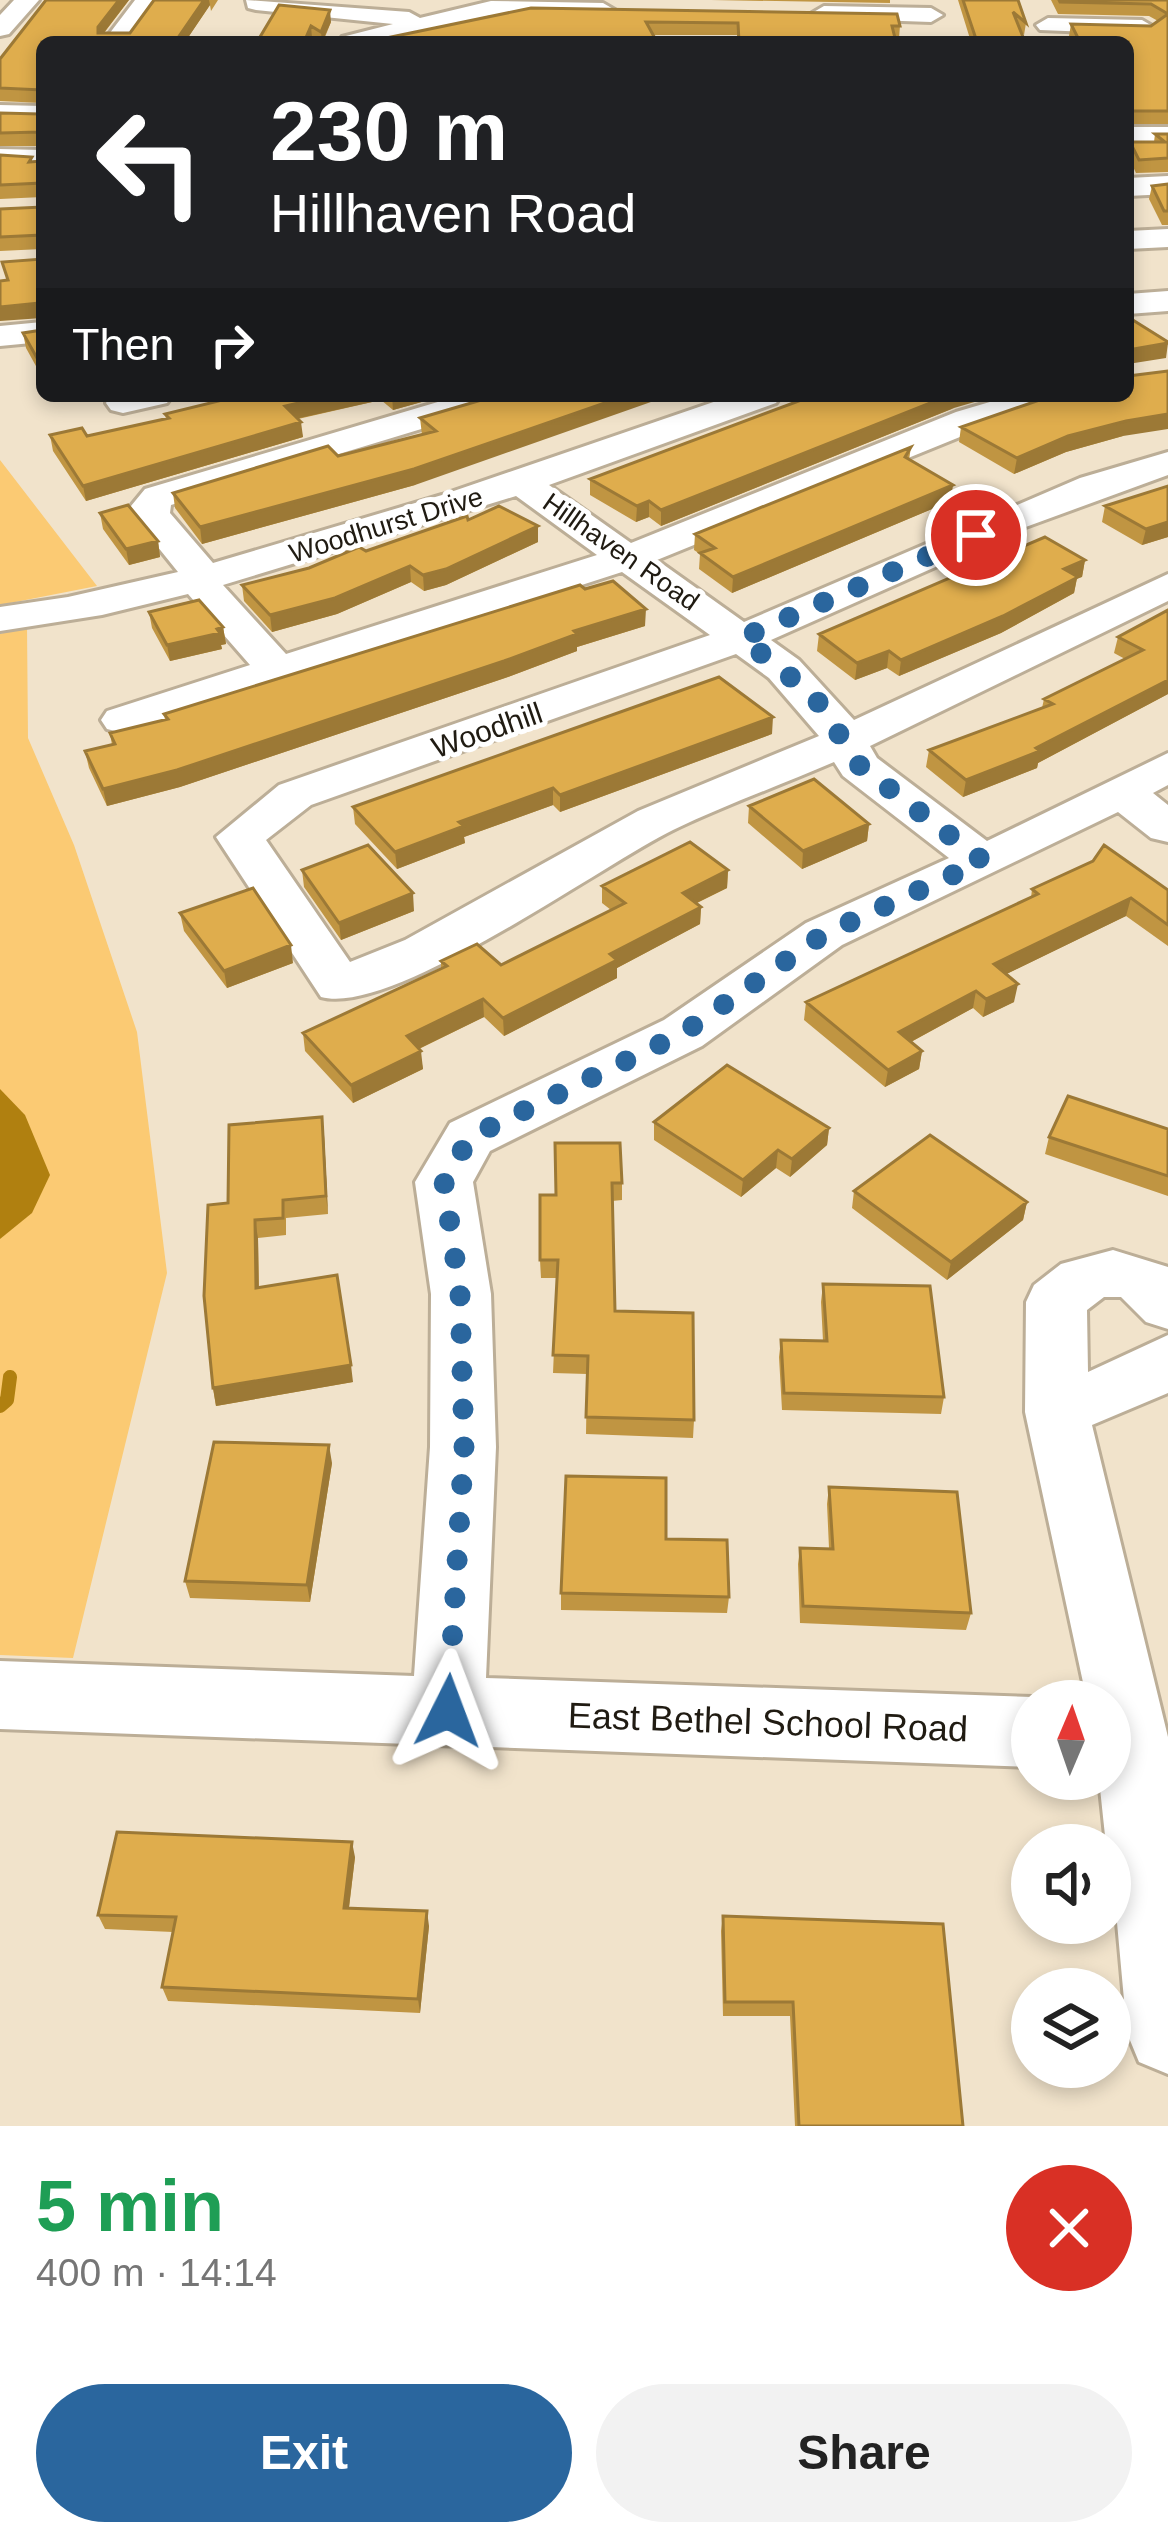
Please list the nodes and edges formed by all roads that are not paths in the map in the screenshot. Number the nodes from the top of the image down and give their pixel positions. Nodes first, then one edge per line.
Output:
1 (27, 0) edge
2 (147, 0) edge
3 (1036, 0) edge
4 (257, 1) edge
5 (929, 7) edge
6 (633, 10) edge
7 (797, 13) edge
8 (1150, 22) edge
9 (426, 24) junction
10 (0, 29) edge
11 (238, 29) dead end
12 (1050, 33) edge
13 (120, 36) edge
14 (376, 36) edge
15 (0, 113) edge
16 (36, 114) edge
17 (1134, 135) edge
18 (1168, 135) edge
19 (0, 157) edge
20 (36, 158) edge
21 (1168, 185) edge
22 (1134, 187) edge
23 (1168, 238) edge
24 (1134, 240) edge
25 (1168, 301) edge
26 (1134, 304) edge
27 (36, 333) edge
28 (0, 336) edge
29 (475, 402) edge
30 (747, 402) edge
31 (1027, 402) edge
32 (1168, 464) edge
33 (522, 483) junction
34 (158, 497) junction
35 (118, 508) edge
36 (630, 557) junction
37 (200, 579) junction
38 (1168, 586) edge
39 (0, 619) edge
40 (742, 638) junction
41 (277, 670) junction
42 (123, 720) dead end
43 (845, 741) junction
44 (1145, 780) edge
45 (1168, 828) edge
46 (983, 861) junction
47 (1168, 1305) edge
48 (1168, 1360) edge
49 (1057, 1412) junction
50 (0, 1695) edge
51 (448, 1711) junction
52 (1011, 1731) edge
53 (1136, 1735) edge
54 (1168, 2033) edge

1 - 10 street
2 - 13 street
3 - 12 street
4 - 9 street
4 - 11 street
5 - 7 street
6 - 9 street
8 - 12 street
9 - 14 street
15 - 16 street
17 - 18 street
19 - 20 street
21 - 22 street
23 - 24 street
25 - 26 street
27 - 28 street
29 - 34 street
30 - 33 street, Woodhurst Drive
31 - 36 street
32 - 40 street, Woodhill
33 - 36 street, Hillhaven Road
33 - 37 street, Woodhurst Drive
34 - 35 street
34 - 37 street
36 - 40 street, Hillhaven Road
36 - 41 street
37 - 39 street, Woodhurst Drive
37 - 41 street
38 - 43 street
40 - 43 street, Hillhaven Road
40 - 43 street, Woodhill
41 - 42 street
43 - 46 street, Hillhaven Road
44 - 45 street
44 - 46 street
46 - 51 street
47 - 49 street
48 - 49 street
49 - 53 street
50 - 51 street, East Bethel School Road
51 - 52 street, East Bethel School Road
53 - 54 street

